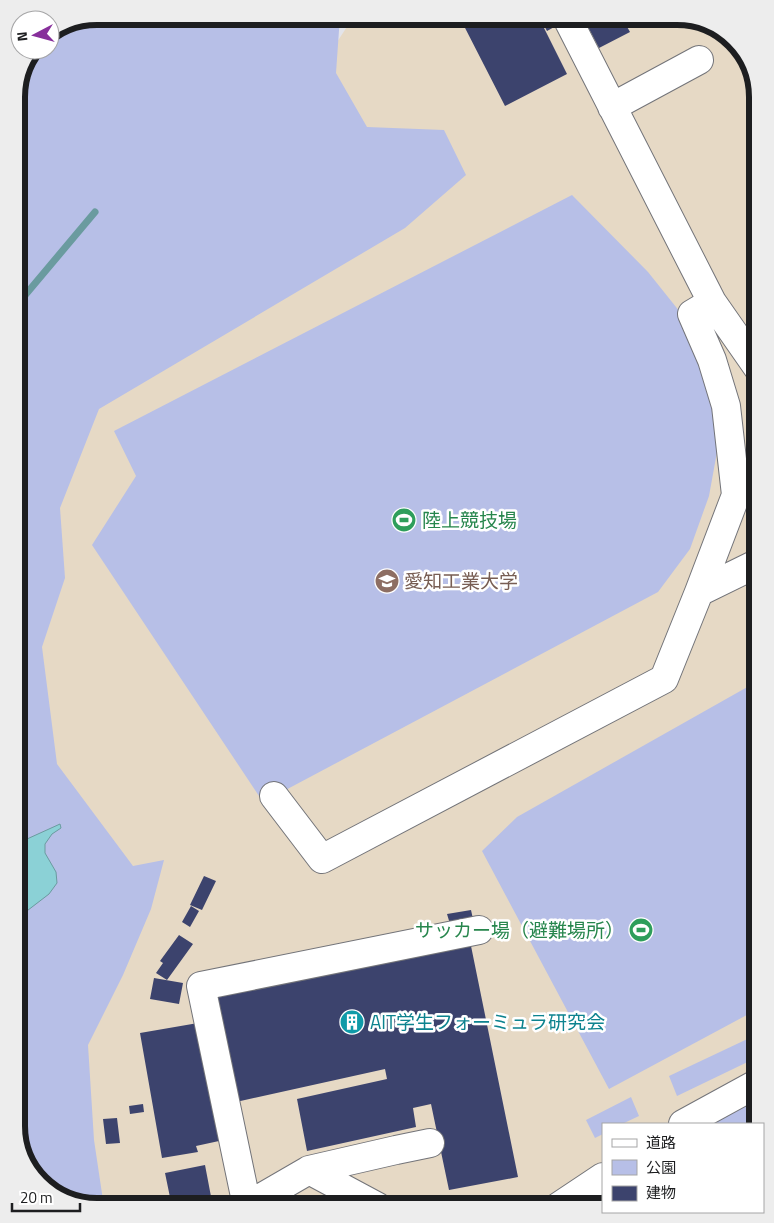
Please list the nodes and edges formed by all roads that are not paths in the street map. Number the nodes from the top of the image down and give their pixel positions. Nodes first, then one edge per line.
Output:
1 (571, 25) edge
2 (699, 60) dead end
3 (612, 107) junction
4 (712, 302) junction
5 (749, 355) edge
6 (747, 488) edge
7 (749, 567) edge
8 (699, 592) junction
9 (274, 796) dead end
10 (479, 930) dead end
11 (749, 1088) edge
12 (685, 1123) edge
13 (430, 1144) dead end
14 (309, 1170) junction
15 (597, 1190) edge
16 (241, 1198) edge
17 (258, 1198) edge
18 (361, 1198) edge
19 (579, 1198) edge

1 - 3 lane
2 - 3 lane
3 - 4 lane
4 - 5 lane
4 - 6 lane
6 - 8 lane
7 - 8 lane
8 - 9 lane
10 - 16 lane
11 - 12 lane
13 - 14 lane
14 - 17 lane
14 - 18 lane
15 - 19 lane

